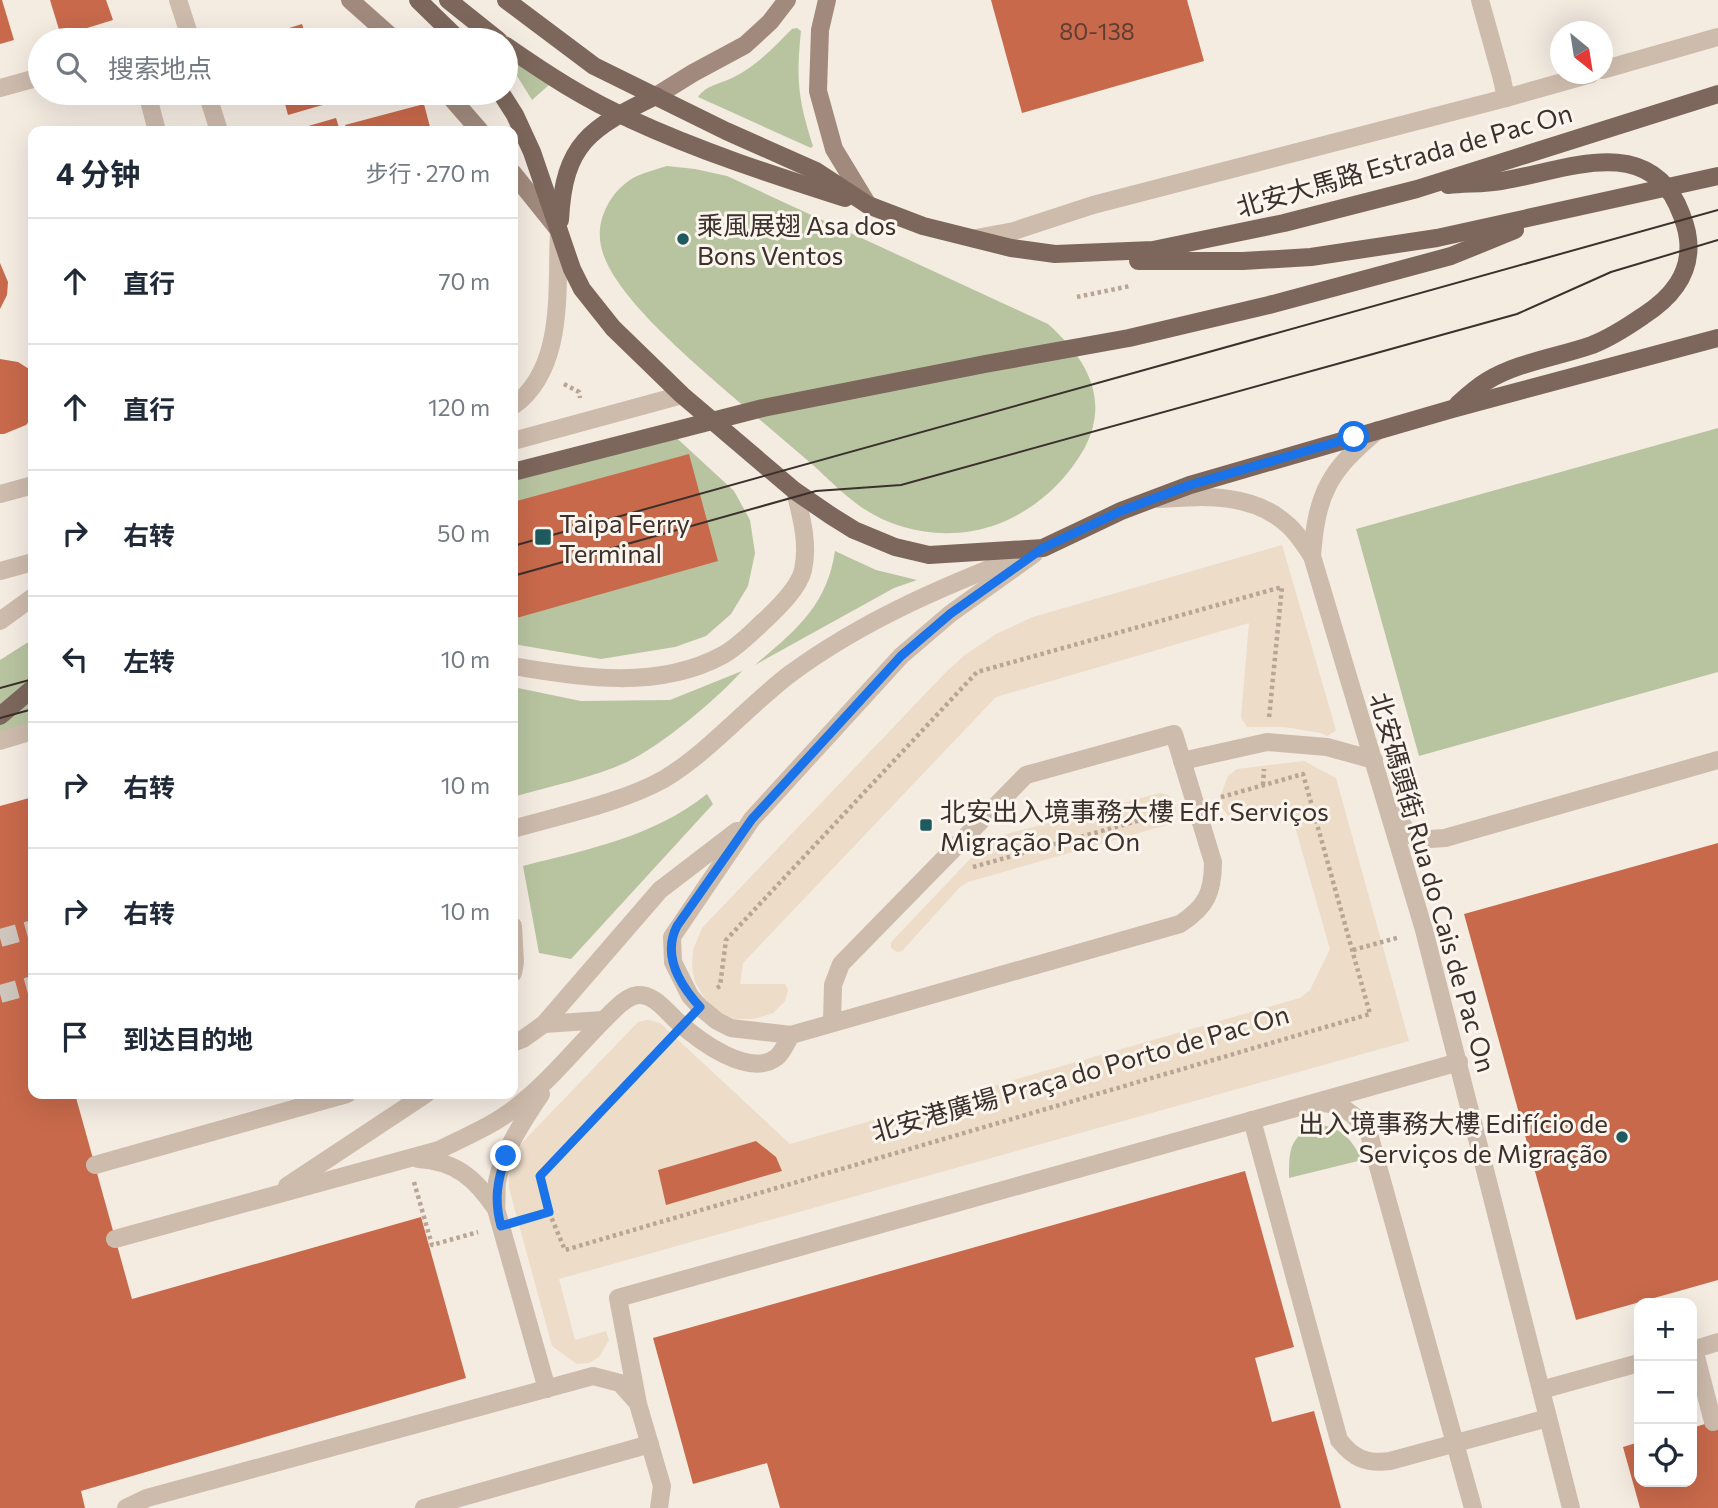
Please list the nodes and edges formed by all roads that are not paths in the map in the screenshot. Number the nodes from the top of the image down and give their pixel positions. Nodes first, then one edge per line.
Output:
1 (178, 0) edge
2 (350, 0) edge
3 (418, 0) edge
4 (448, 0) edge
5 (506, 0) edge
6 (787, 0) edge
7 (827, 0) edge
8 (1480, 0) edge
9 (187, 28) edge
10 (382, 28) edge
11 (447, 28) edge
12 (483, 28) edge
13 (1718, 37) edge
14 (518, 54) edge
15 (1613, 67) edge
16 (28, 80) edge
17 (1556, 84) edge
18 (0, 88) edge
19 (1718, 94) edge
20 (656, 96) junction
21 (1506, 98) junction
22 (150, 105) edge
23 (211, 105) edge
24 (457, 105) edge
25 (509, 105) edge
26 (156, 126) edge
27 (217, 126) edge
28 (476, 126) edge
29 (1717, 176) edge
30 (518, 179) edge
31 (1417, 189) junction
32 (868, 205) junction
33 (1557, 213) junction
34 (559, 231) junction
35 (976, 238) junction
36 (1718, 338) edge
37 (682, 395) junction
38 (518, 401) edge
39 (1452, 409) junction
40 (1378, 430) junction
41 (518, 441) edge
42 (518, 471) edge
43 (28, 486) edge
44 (795, 491) junction
45 (0, 494) edge
46 (1152, 499) junction
47 (1043, 548) junction
48 (1312, 556) junction
49 (28, 563) edge
50 (0, 571) edge
51 (28, 601) edge
52 (0, 621) edge
53 (518, 667) edge
54 (28, 692) edge
55 (0, 716) edge
56 (28, 733) edge
57 (0, 741) edge
58 (1374, 760) junction
59 (1718, 760) edge
60 (1182, 761) junction
61 (1388, 804) junction
62 (752, 819) junction
63 (518, 828) edge
64 (603, 1020) junction
65 (832, 1022) junction
66 (544, 1024) junction
67 (791, 1035) junction
68 (518, 1041) edge
69 (1459, 1062) junction
70 (551, 1077) junction
71 (329, 1099) edge
72 (418, 1099) edge
73 (1311, 1103) junction
74 (1252, 1119) junction
75 (408, 1158) junction
76 (95, 1165) dead end
77 (272, 1195) junction
78 (499, 1217) junction
79 (115, 1240) dead end
80 (1718, 1342) edge
81 (1697, 1348) edge
82 (1696, 1361) edge
83 (1634, 1364) edge
84 (547, 1388) junction
85 (1541, 1390) junction
86 (638, 1404) junction
87 (1548, 1418) junction
88 (1713, 1422) dead end
89 (1455, 1443) junction
90 (650, 1444) junction
91 (126, 1508) edge
92 (424, 1508) edge
93 (659, 1508) edge
94 (1473, 1508) edge
95 (1571, 1508) edge

1 - 9 street
2 - 10 street
3 - 11 main road
4 - 12 main road
5 - 20 main road, 北安大馬路 Estrada de Pac On
6 - 20 street
7 - 32 street
8 - 21 street
13 - 15 street
14 - 33 main road
16 - 18 street
17 - 21 street, 北安大馬路 Estrada de Pac On
19 - 31 main road, 北安大馬路 Estrada de Pac On
20 - 32 main road, 北安大馬路 Estrada de Pac On
20 - 34 main road
21 - 35 street, 北安大馬路 Estrada de Pac On
22 - 26 street
23 - 27 street
24 - 28 street
25 - 34 main road
29 - 33 main road
30 - 34 street
31 - 35 main road, 北安大馬路 Estrada de Pac On
31 - 39 main road
32 - 35 main road, 北安大馬路 Estrada de Pac On
33 - 42 main road
34 - 37 main road
34 - 38 street
36 - 39 main road
37 - 41 street
37 - 44 main road
39 - 40 main road
40 - 46 main road
40 - 48 street, 北安碼頭街 Rua do Cais de Pac On
43 - 45 street
44 - 47 main road
44 - 53 street
46 - 47 main road
46 - 48 street, 北安碼頭街 Rua do Cais de Pac On
47 - 62 street
47 - 63 street
48 - 58 street, 北安碼頭街 Rua do Cais de Pac On
49 - 50 street
51 - 52 street
54 - 55 main road
56 - 57 street
58 - 60 street
58 - 61 street, 北安碼頭街 Rua do Cais de Pac On
59 - 61 street
60 - 65 street
60 - 65 street
61 - 69 street, 北安碼頭街 Rua do Cais de Pac On
62 - 66 street
62 - 67 street
64 - 66 street
64 - 67 street
64 - 70 street
65 - 67 street
66 - 68 street
69 - 73 street
69 - 85 street, 北安碼頭街 Rua do Cais de Pac On
70 - 75 street
70 - 78 street
71 - 76 street
72 - 77 street
73 - 74 street
73 - 89 street
74 - 86 street
74 - 89 street
75 - 77 street
75 - 78 street
77 - 79 street
78 - 84 street
80 - 81 street
82 - 88 street
83 - 85 street
84 - 86 street
84 - 91 street
85 - 87 street, 北安碼頭街 Rua do Cais de Pac On
86 - 90 street
87 - 89 street
87 - 95 street, 北安碼頭街 Rua do Cais de Pac On
89 - 94 street
90 - 92 street
90 - 93 street

